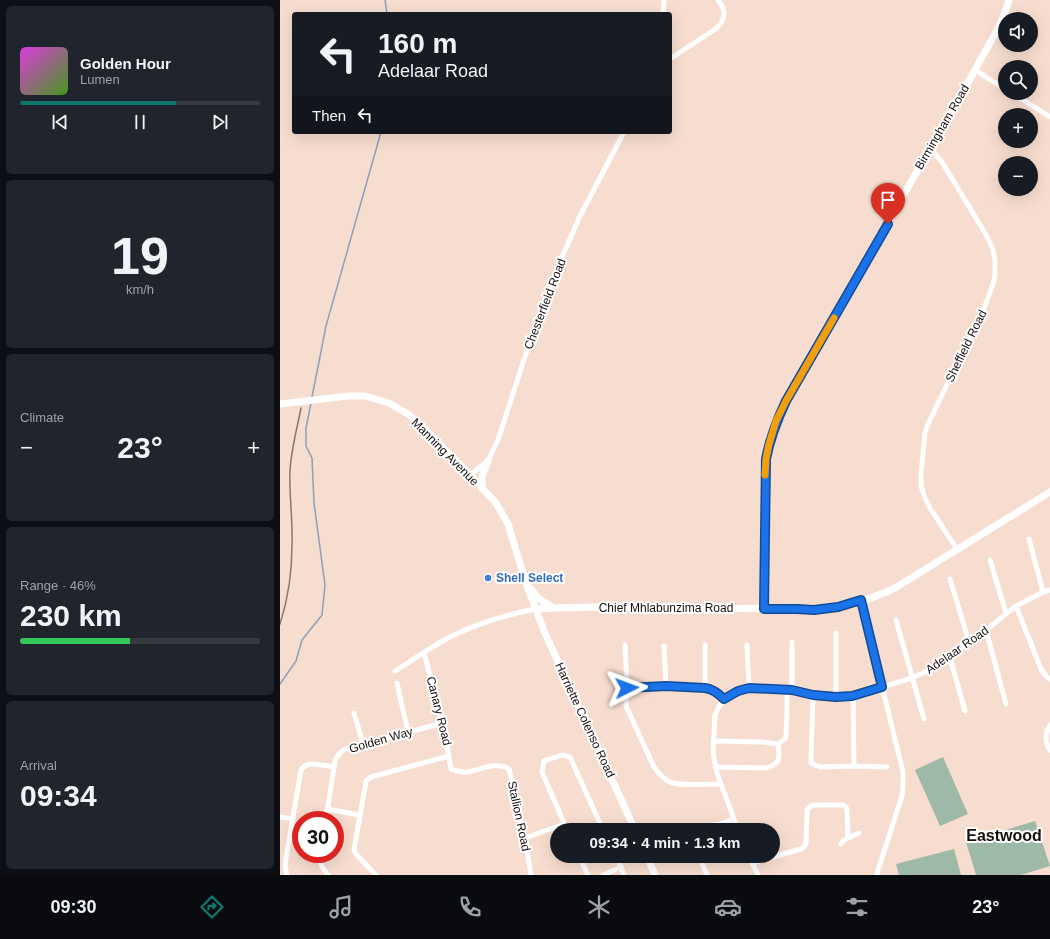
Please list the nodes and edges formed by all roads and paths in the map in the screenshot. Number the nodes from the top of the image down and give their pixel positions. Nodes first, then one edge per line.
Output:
1 (664, 0) edge
2 (718, 0) edge
3 (1009, 0) edge
4 (663, 12) edge
5 (672, 58) edge
6 (975, 70) junction
7 (998, 85) edge
8 (1024, 100) edge
9 (1050, 116) edge
10 (623, 134) edge
11 (930, 148) junction
12 (280, 404) edge
13 (488, 461) junction
14 (470, 475) junction
15 (482, 488) junction
16 (1050, 492) edge
17 (1029, 539) dead end
18 (956, 549) junction
19 (990, 560) dead end
20 (950, 579) dead end
21 (526, 583) junction
22 (1050, 590) edge
23 (1043, 592) junction
24 (861, 599) junction
25 (1016, 606) junction
26 (554, 608) junction
27 (535, 609) junction
28 (764, 609) junction
29 (1006, 613) junction
30 (896, 620) dead end
31 (542, 625) junction
32 (986, 630) junction
33 (836, 633) dead end
34 (792, 642) dead end
35 (969, 642) junction
36 (625, 645) dead end
37 (705, 645) dead end
38 (747, 645) dead end
39 (664, 646) dead end
40 (424, 653) junction
41 (950, 658) junction
42 (395, 671) dead end
43 (912, 678) junction
44 (1050, 679) edge
45 (397, 683) dead end
46 (666, 686) junction
47 (882, 687) junction
48 (627, 688) junction
49 (705, 688) junction
50 (749, 688) junction
51 (789, 690) junction
52 (813, 695) junction
53 (852, 696) junction
54 (836, 697) junction
55 (724, 699) junction
56 (1006, 704) dead end
57 (965, 711) dead end
58 (354, 713) dead end
59 (924, 719) dead end
60 (443, 723) junction
61 (1050, 725) edge
62 (408, 732) junction
63 (713, 741) junction
64 (363, 744) junction
65 (778, 744) junction
66 (1050, 750) edge
67 (449, 756) junction
68 (854, 766) junction
69 (334, 767) junction
70 (715, 767) junction
71 (887, 767) dead end
72 (451, 769) joint
73 (720, 784) junction
74 (328, 809) joint
75 (294, 811) edge
76 (360, 815) junction
77 (280, 817) edge
78 (292, 819) edge
79 (733, 819) junction
80 (564, 823) edge
81 (600, 823) edge
82 (632, 823) edge
83 (723, 823) edge
84 (735, 823) edge
85 (292, 825) edge
86 (550, 829) edge
87 (859, 833) dead end
88 (525, 838) junction
89 (848, 838) junction
90 (841, 844) dead end
91 (780, 855) edge
92 (320, 863) edge
93 (582, 863) edge
94 (619, 863) edge
95 (650, 863) edge
96 (702, 863) edge
97 (752, 863) edge
98 (621, 867) junction
99 (287, 875) edge
100 (328, 875) edge
101 (376, 875) edge
102 (531, 875) edge
103 (588, 875) edge
104 (603, 875) edge
105 (624, 875) edge
106 (655, 875) edge
107 (707, 875) edge
108 (758, 875) edge
109 (878, 875) edge

1 - 4 street
2 - 5 street
3 - 6 main road, Birmingham Road
6 - 7 street
6 - 11 main road, Birmingham Road
8 - 9 street
10 - 13 street, Chesterfield Road
11 - 18 street, Sheffield Road
11 - 28 main road, Birmingham Road
12 - 14 main road, Manning Avenue
13 - 14 street, Chesterfield Road
13 - 15 main road
14 - 15 main road, Manning Avenue
15 - 21 main road, Manning Avenue
16 - 18 main road, Chief Mhlabunzima Road
17 - 23 street
18 - 24 main road, Chief Mhlabunzima Road
19 - 29 street
20 - 35 street
21 - 26 main road
21 - 27 main road, Manning Avenue
22 - 23 street, Adelaar Road
23 - 25 street, Adelaar Road
24 - 28 main road, Chief Mhlabunzima Road
24 - 47 street
25 - 29 street, Adelaar Road
25 - 44 street
26 - 27 main road, Chief Mhlabunzima Road
26 - 28 main road, Chief Mhlabunzima Road
26 - 31 main road
27 - 31 main road, Harriette Colenso Road
27 - 40 street
29 - 32 street, Adelaar Road
30 - 43 street
31 - 82 main road, Harriette Colenso Road
32 - 35 street, Adelaar Road
32 - 56 street
33 - 54 street
34 - 51 street
35 - 41 street, Adelaar Road
36 - 48 street
37 - 49 street
38 - 50 street
39 - 46 street
40 - 42 street
40 - 60 street, Canary Road
41 - 43 street, Adelaar Road
41 - 57 street
43 - 47 street, Adelaar Road
43 - 59 street
45 - 62 street
46 - 48 street
46 - 49 street
47 - 53 street, Adelaar Road
47 - 109 street
48 - 73 street
49 - 55 street
50 - 51 street, Adelaar Road
50 - 55 street, Adelaar Road
51 - 52 street, Adelaar Road
51 - 65 street
52 - 54 street, Adelaar Road
52 - 68 street
53 - 54 street, Adelaar Road
53 - 68 street
55 - 63 street
58 - 64 street
60 - 62 street, Golden Way
60 - 67 street, Canary Road
61 - 66 street
62 - 64 street, Golden Way
63 - 65 street
63 - 70 street
64 - 69 street, Golden Way
65 - 70 street
67 - 72 street, Canary Road
67 - 76 street
68 - 71 street
69 - 74 street, Golden Way
69 - 75 street
70 - 73 street
72 - 88 street, Stallion Road
73 - 79 street
74 - 76 street
76 - 101 street
77 - 78 street
79 - 83 street
79 - 84 street
80 - 81 street
85 - 99 street
86 - 88 street
87 - 89 street
88 - 102 street, Stallion Road
89 - 90 street
89 - 91 street
92 - 100 street
93 - 103 street
94 - 98 street
95 - 106 main road
96 - 107 street
97 - 108 street
98 - 104 street
98 - 105 street

